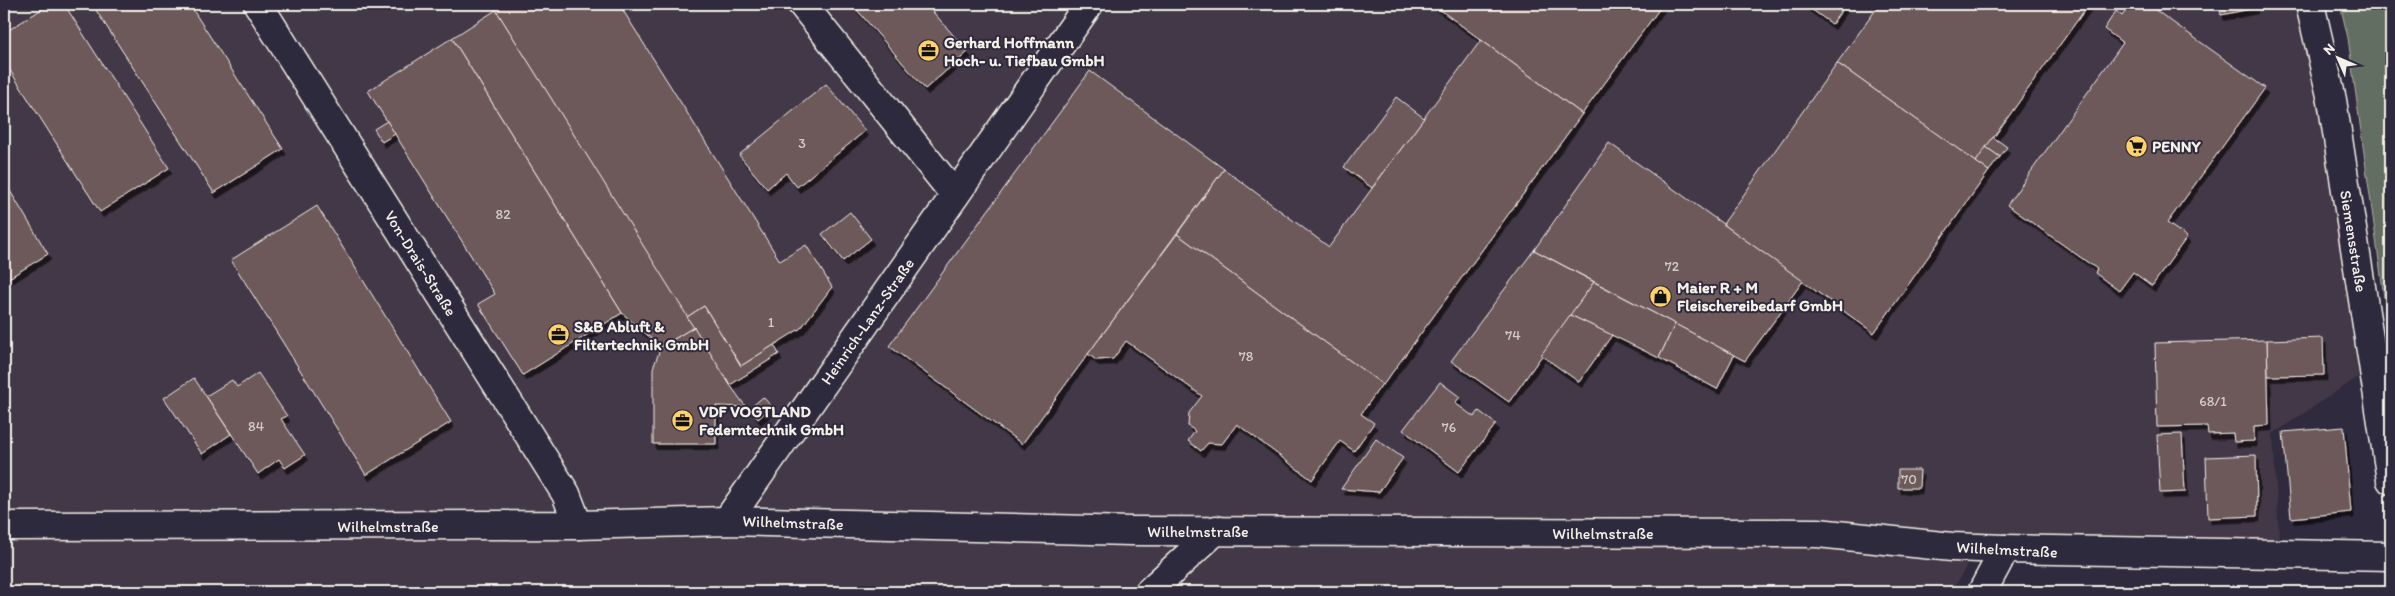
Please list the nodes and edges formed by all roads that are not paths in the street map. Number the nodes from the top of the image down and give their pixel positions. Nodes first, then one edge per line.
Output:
1 (258, 4) edge
2 (802, 4) edge
3 (1089, 4) edge
4 (2310, 4) edge
5 (955, 195) junction
6 (2391, 480) edge
7 (728, 521) junction
8 (578, 525) junction
9 (4, 526) edge
10 (1216, 530) junction
11 (2006, 549) junction
12 (2391, 556) edge
13 (1149, 592) edge
14 (1982, 592) edge

1 - 8 street, Von-Drais-Straße
2 - 5 street
3 - 5 street, Heinrich-Lanz-Straße
4 - 6 street, Siemensstraße
5 - 7 street, Heinrich-Lanz-Straße
7 - 8 street, Wilhelmstraße
7 - 10 street, Wilhelmstraße
8 - 9 street, Wilhelmstraße
10 - 11 street, Wilhelmstraße
10 - 13 street
11 - 12 street, Wilhelmstraße
11 - 14 street

